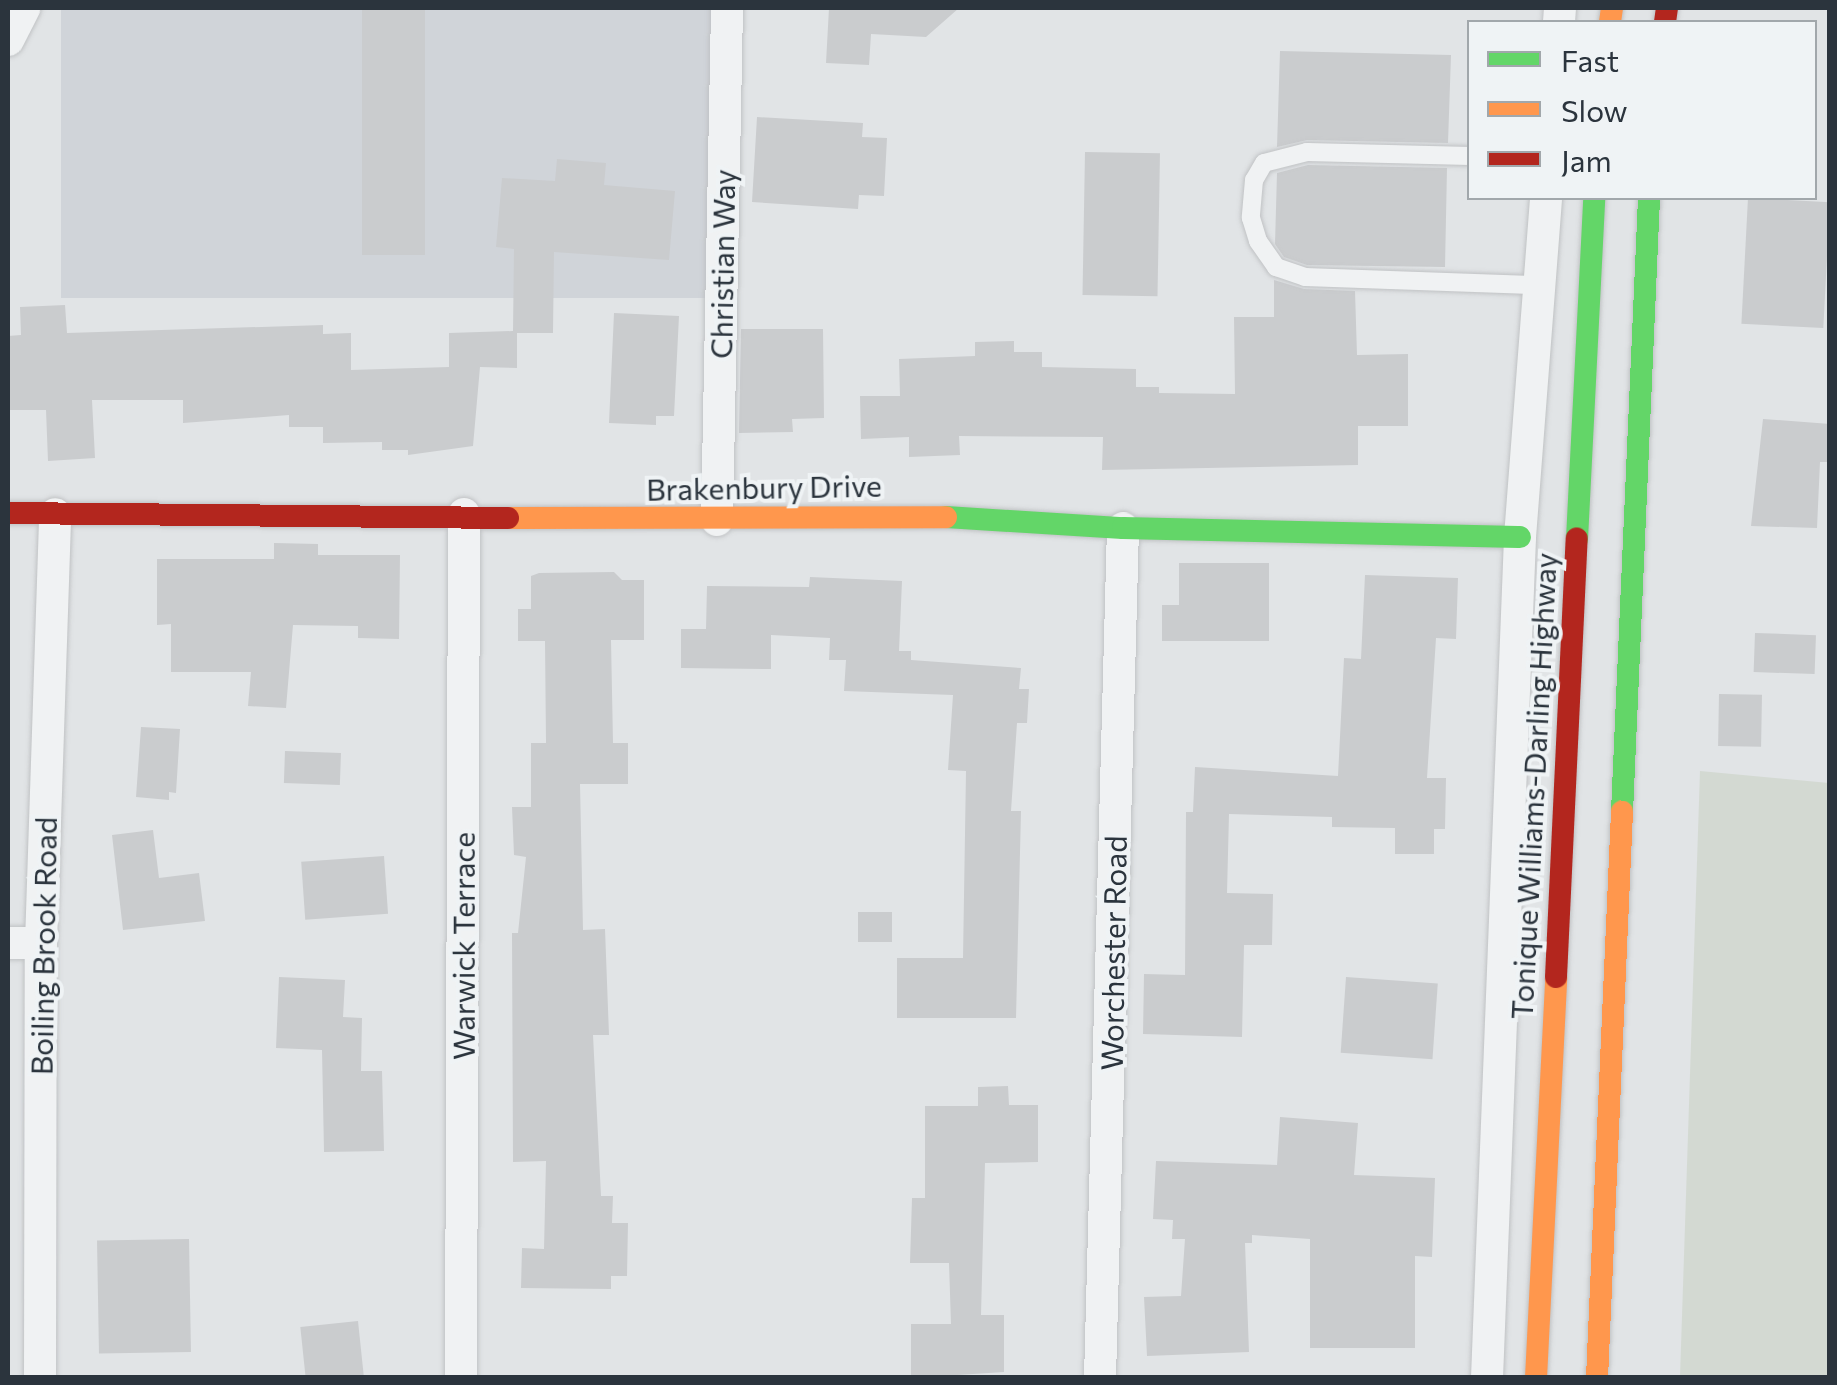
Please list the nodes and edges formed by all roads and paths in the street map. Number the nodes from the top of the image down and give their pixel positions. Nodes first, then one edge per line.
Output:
1 (24, 8) edge
2 (727, 8) edge
3 (8, 40) edge
4 (1467, 156) edge
5 (1546, 200) edge
6 (1594, 200) edge
7 (1650, 200) edge
8 (1539, 285) junction
9 (8, 513) edge
10 (56, 514) junction
11 (464, 514) junction
12 (717, 520) junction
13 (1123, 528) junction
14 (1520, 537) junction
15 (8, 943) edge
16 (41, 943) junction
17 (29, 1360) edge
18 (462, 1378) edge
19 (1100, 1378) edge
20 (1486, 1378) edge
21 (1536, 1378) edge
22 (1597, 1378) edge

1 - 3 street
2 - 12 street, Christian Way
4 - 8 lane
5 - 8 street
6 - 21 main road, Tonique Williams-Darling Highway
7 - 22 main road
8 - 14 street
9 - 10 main road, Brakenbury Drive
10 - 11 main road, Brakenbury Drive
10 - 16 street, Boiling Brook Road
11 - 12 main road, Brakenbury Drive
11 - 18 street, Warwick Terrace
12 - 13 main road, Brakenbury Drive
13 - 14 main road, Brakenbury Drive
13 - 19 street, Worchester Road
14 - 20 street
15 - 16 street
16 - 17 street, Boiling Brook Road

